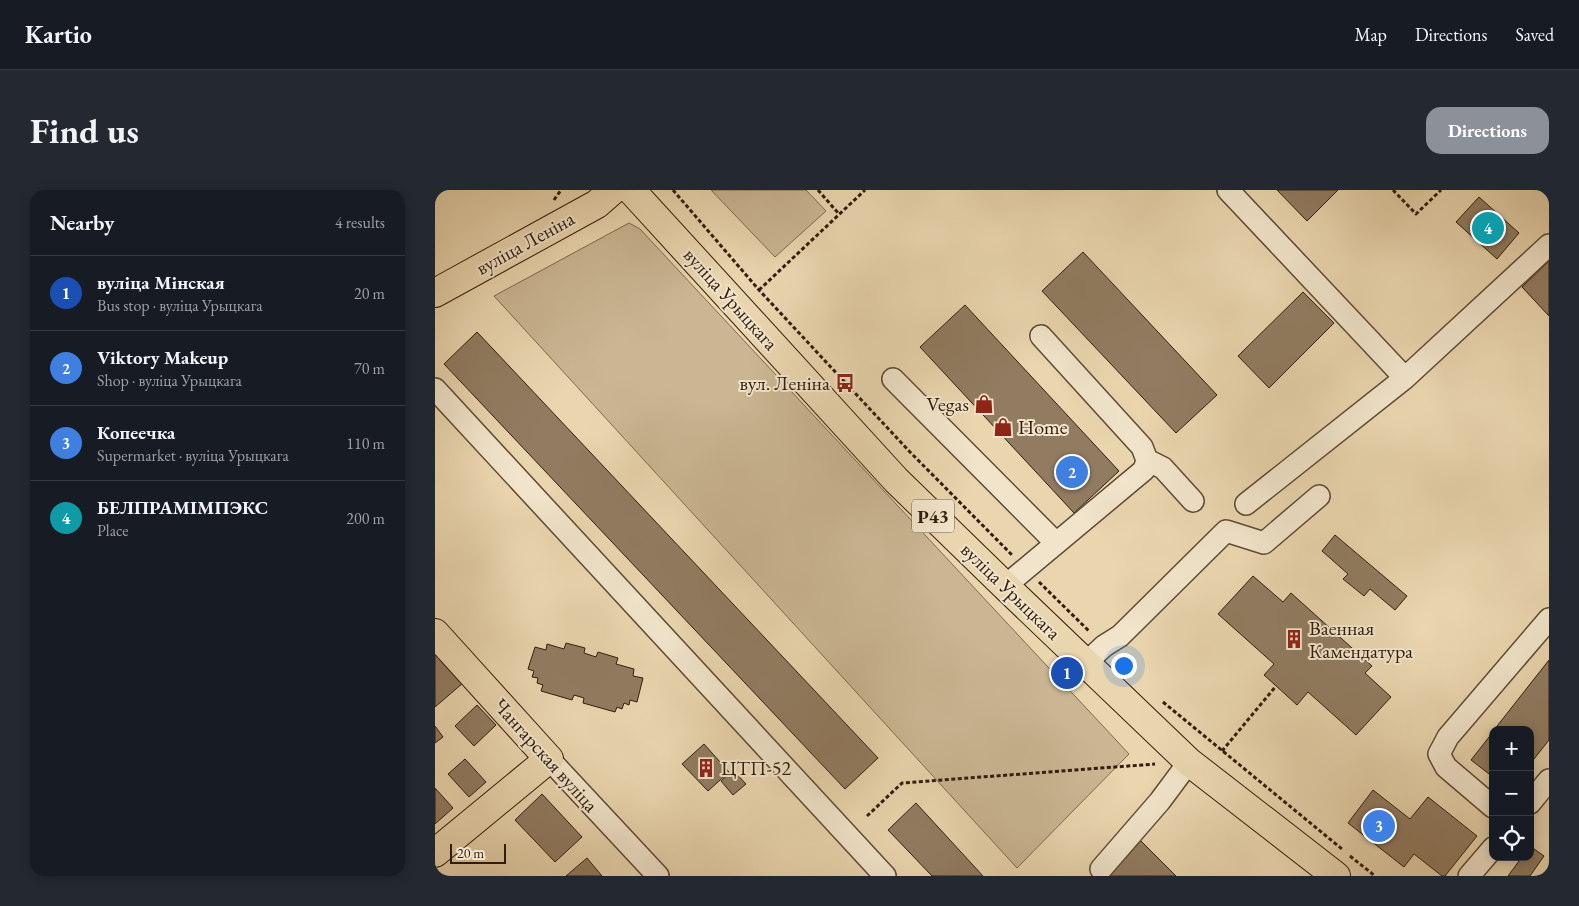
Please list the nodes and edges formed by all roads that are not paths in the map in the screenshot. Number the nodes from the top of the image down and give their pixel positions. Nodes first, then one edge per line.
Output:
1 (613, 190) edge
2 (631, 190) edge
3 (1229, 190) edge
4 (1549, 245) edge
5 (435, 293) edge
6 (1041, 336) dead end
7 (1405, 378) junction
8 (893, 380) dead end
9 (435, 389) edge
10 (1147, 460) junction
11 (1319, 496) dead end
12 (1193, 501) dead end
13 (1246, 504) dead end
14 (1057, 543) junction
15 (1005, 586) junction
16 (1549, 618) edge
17 (435, 632) edge
18 (1095, 655) junction
19 (549, 759) junction
20 (1189, 762) junction
21 (1549, 780) edge
22 (1534, 798) edge
23 (1489, 804) edge
24 (435, 853) edge
25 (1489, 853) edge
26 (1101, 869) dead end
27 (658, 876) edge
28 (885, 876) edge
29 (1336, 876) edge
30 (1469, 876) edge

1 - 5 main road, вуліца Леніна
2 - 15 main road, вуліца Урыцкага / Р43
3 - 7 street
4 - 7 street
6 - 10 street
7 - 13 street
8 - 14 street
9 - 28 street
10 - 12 street
10 - 14 street
11 - 18 street
14 - 15 street
15 - 18 main road, вуліца Урыцкага / Р43
16 - 23 street
17 - 19 main road, Чангарская вуліца
18 - 20 main road, вуліца Урыцкага / Р43
19 - 24 main road
19 - 27 street, Чангарская вуліца
20 - 26 street
20 - 29 main road, вуліца Урыцкага / Р43
21 - 22 street
25 - 30 street

